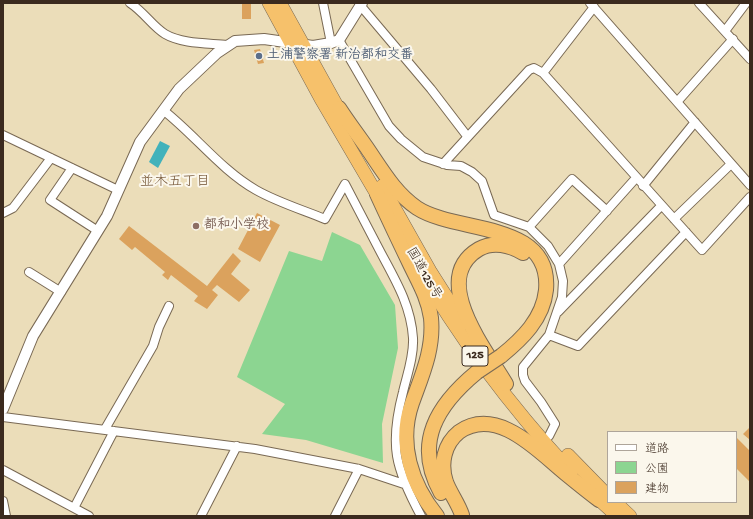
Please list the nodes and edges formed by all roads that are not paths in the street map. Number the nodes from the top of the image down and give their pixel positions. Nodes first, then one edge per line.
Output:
1 (130, 3) edge
2 (269, 3) edge
3 (280, 3) edge
4 (323, 3) edge
5 (699, 3) edge
6 (746, 3) edge
7 (361, 4) edge
8 (592, 5) edge
9 (725, 31) junction
10 (733, 39) junction
11 (335, 41) junction
12 (290, 43) junction
13 (227, 45) junction
14 (303, 45) junction
15 (750, 59) edge
16 (543, 73) junction
17 (677, 102) junction
18 (338, 108) junction
19 (163, 110) junction
20 (694, 122) junction
21 (3, 136) edge
22 (467, 136) junction
23 (51, 158) junction
24 (443, 164) junction
25 (731, 164) junction
26 (72, 168) junction
27 (636, 178) junction
28 (750, 185) edge
29 (643, 186) junction
30 (118, 190) junction
31 (376, 194) junction
32 (750, 197) edge
33 (661, 206) junction
34 (607, 211) junction
35 (3, 213) edge
36 (674, 220) junction
37 (530, 227) junction
38 (98, 231) junction
39 (686, 232) junction
40 (558, 264) junction
41 (29, 272) dead end
42 (61, 292) junction
43 (169, 306) dead end
44 (556, 314) junction
45 (549, 335) junction
46 (498, 353) junction
47 (475, 370) junction
48 (506, 384) junction
49 (3, 408) edge
50 (105, 429) junction
51 (114, 431) junction
52 (549, 436) junction
53 (237, 446) junction
54 (360, 469) junction
55 (3, 470) edge
56 (404, 484) junction
57 (603, 498) edge
58 (3, 501) edge
59 (616, 503) edge
60 (74, 508) junction
61 (462, 515) edge
62 (6, 516) edge
63 (89, 516) edge
64 (202, 516) edge
65 (335, 516) edge
66 (421, 516) edge
67 (437, 516) edge
68 (443, 516) edge
69 (617, 516) edge
70 (630, 516) edge

1 - 13 street
2 - 12 highway, 国道125号 / 125
3 - 14 highway, 国道125号 / 125
4 - 11 street
5 - 9 street
6 - 9 street
7 - 11 street
7 - 22 street
8 - 16 street
8 - 17 street
9 - 10 street
10 - 15 street
10 - 17 street
11 - 14 street
11 - 24 street
12 - 13 street
12 - 14 street
12 - 31 highway, 国道125号 / 125
13 - 19 street
14 - 18 highway, 国道125号 / 125
16 - 22 street
16 - 27 street
17 - 20 street
18 - 46 highway
18 - 48 highway, 国道125号 / 125
19 - 30 street
19 - 56 street
20 - 25 street
20 - 29 street
21 - 23 street
22 - 24 street
23 - 26 street
23 - 35 street
24 - 37 street
25 - 28 street
25 - 36 street
26 - 30 street
26 - 38 street
27 - 29 street
27 - 34 street
29 - 33 street
30 - 38 street
31 - 57 highway, 国道125号 / 125
31 - 67 highway
32 - 39 street
33 - 36 street
33 - 44 street
34 - 37 street
34 - 40 street
36 - 39 street
37 - 40 street
38 - 42 street
39 - 45 street
40 - 44 street
41 - 42 street
42 - 49 street
43 - 50 street
44 - 45 street
45 - 52 street
46 - 47 highway, bridge
46 - 48 highway
47 - 61 highway
47 - 68 highway
48 - 52 highway, 国道125号 / 125
49 - 50 street
50 - 51 street
51 - 53 street
51 - 60 street
52 - 57 highway, 国道125号 / 125
53 - 54 street
53 - 64 street
54 - 56 street
54 - 65 street
55 - 60 street
56 - 66 street
57 - 61 highway
57 - 69 highway, 国道125号 / 125
58 - 62 street
59 - 70 highway
60 - 63 street

